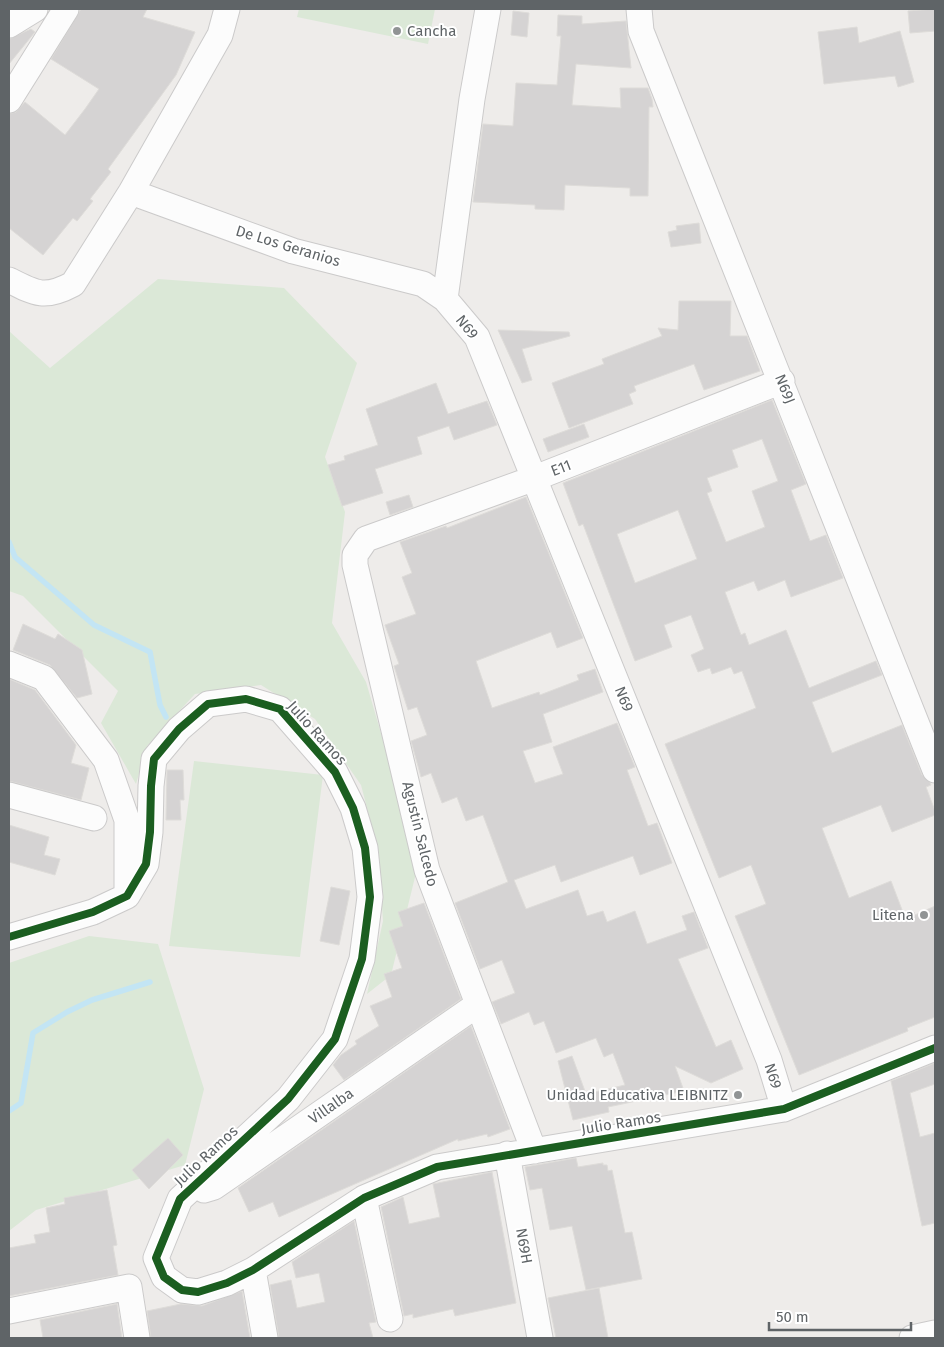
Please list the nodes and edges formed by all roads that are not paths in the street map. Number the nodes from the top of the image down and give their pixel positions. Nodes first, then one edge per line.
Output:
1 (35, 9) edge
2 (66, 9) edge
3 (228, 9) edge
4 (488, 9) edge
5 (639, 9) edge
6 (9, 25) edge
7 (9, 100) edge
8 (131, 192) junction
9 (9, 280) edge
10 (445, 299) junction
11 (782, 381) junction
12 (535, 478) junction
13 (355, 565) joint
14 (9, 664) edge
15 (935, 770) edge
16 (9, 795) edge
17 (94, 818) dead end
18 (127, 896) junction
19 (9, 937) edge
20 (478, 1005) junction
21 (935, 1048) edge
22 (784, 1109) junction
23 (534, 1151) junction
24 (507, 1154) junction
25 (364, 1198) junction
26 (180, 1199) junction
27 (253, 1270) junction
28 (164, 1278) junction
29 (129, 1287) junction
30 (9, 1311) edge
31 (390, 1319) dead end
32 (935, 1333) edge
33 (137, 1338) edge
34 (265, 1338) edge
35 (540, 1338) edge
36 (912, 1338) edge

1 - 6 street
2 - 7 street
3 - 8 street
4 - 10 street
5 - 11 street, N69J
8 - 9 street
8 - 10 street, De Los Geranios
10 - 12 street, N69
11 - 12 street, E11
11 - 15 street, N69J
12 - 13 street, E11
12 - 22 street, N69
13 - 20 street, Agustin Salcedo
14 - 18 street
16 - 17 street
18 - 19 street
18 - 26 street, Julio Ramos
20 - 23 street, Agustin Salcedo
20 - 26 street, Villalba
21 - 22 street, Julio Ramos
22 - 23 street, Julio Ramos
23 - 24 street, Julio Ramos
24 - 25 street, Julio Ramos
24 - 35 street, N69H
25 - 27 street, Julio Ramos
25 - 31 street
26 - 28 street, Julio Ramos
27 - 28 street, Julio Ramos
27 - 34 street
28 - 29 street
29 - 30 street
29 - 33 street
32 - 36 street

